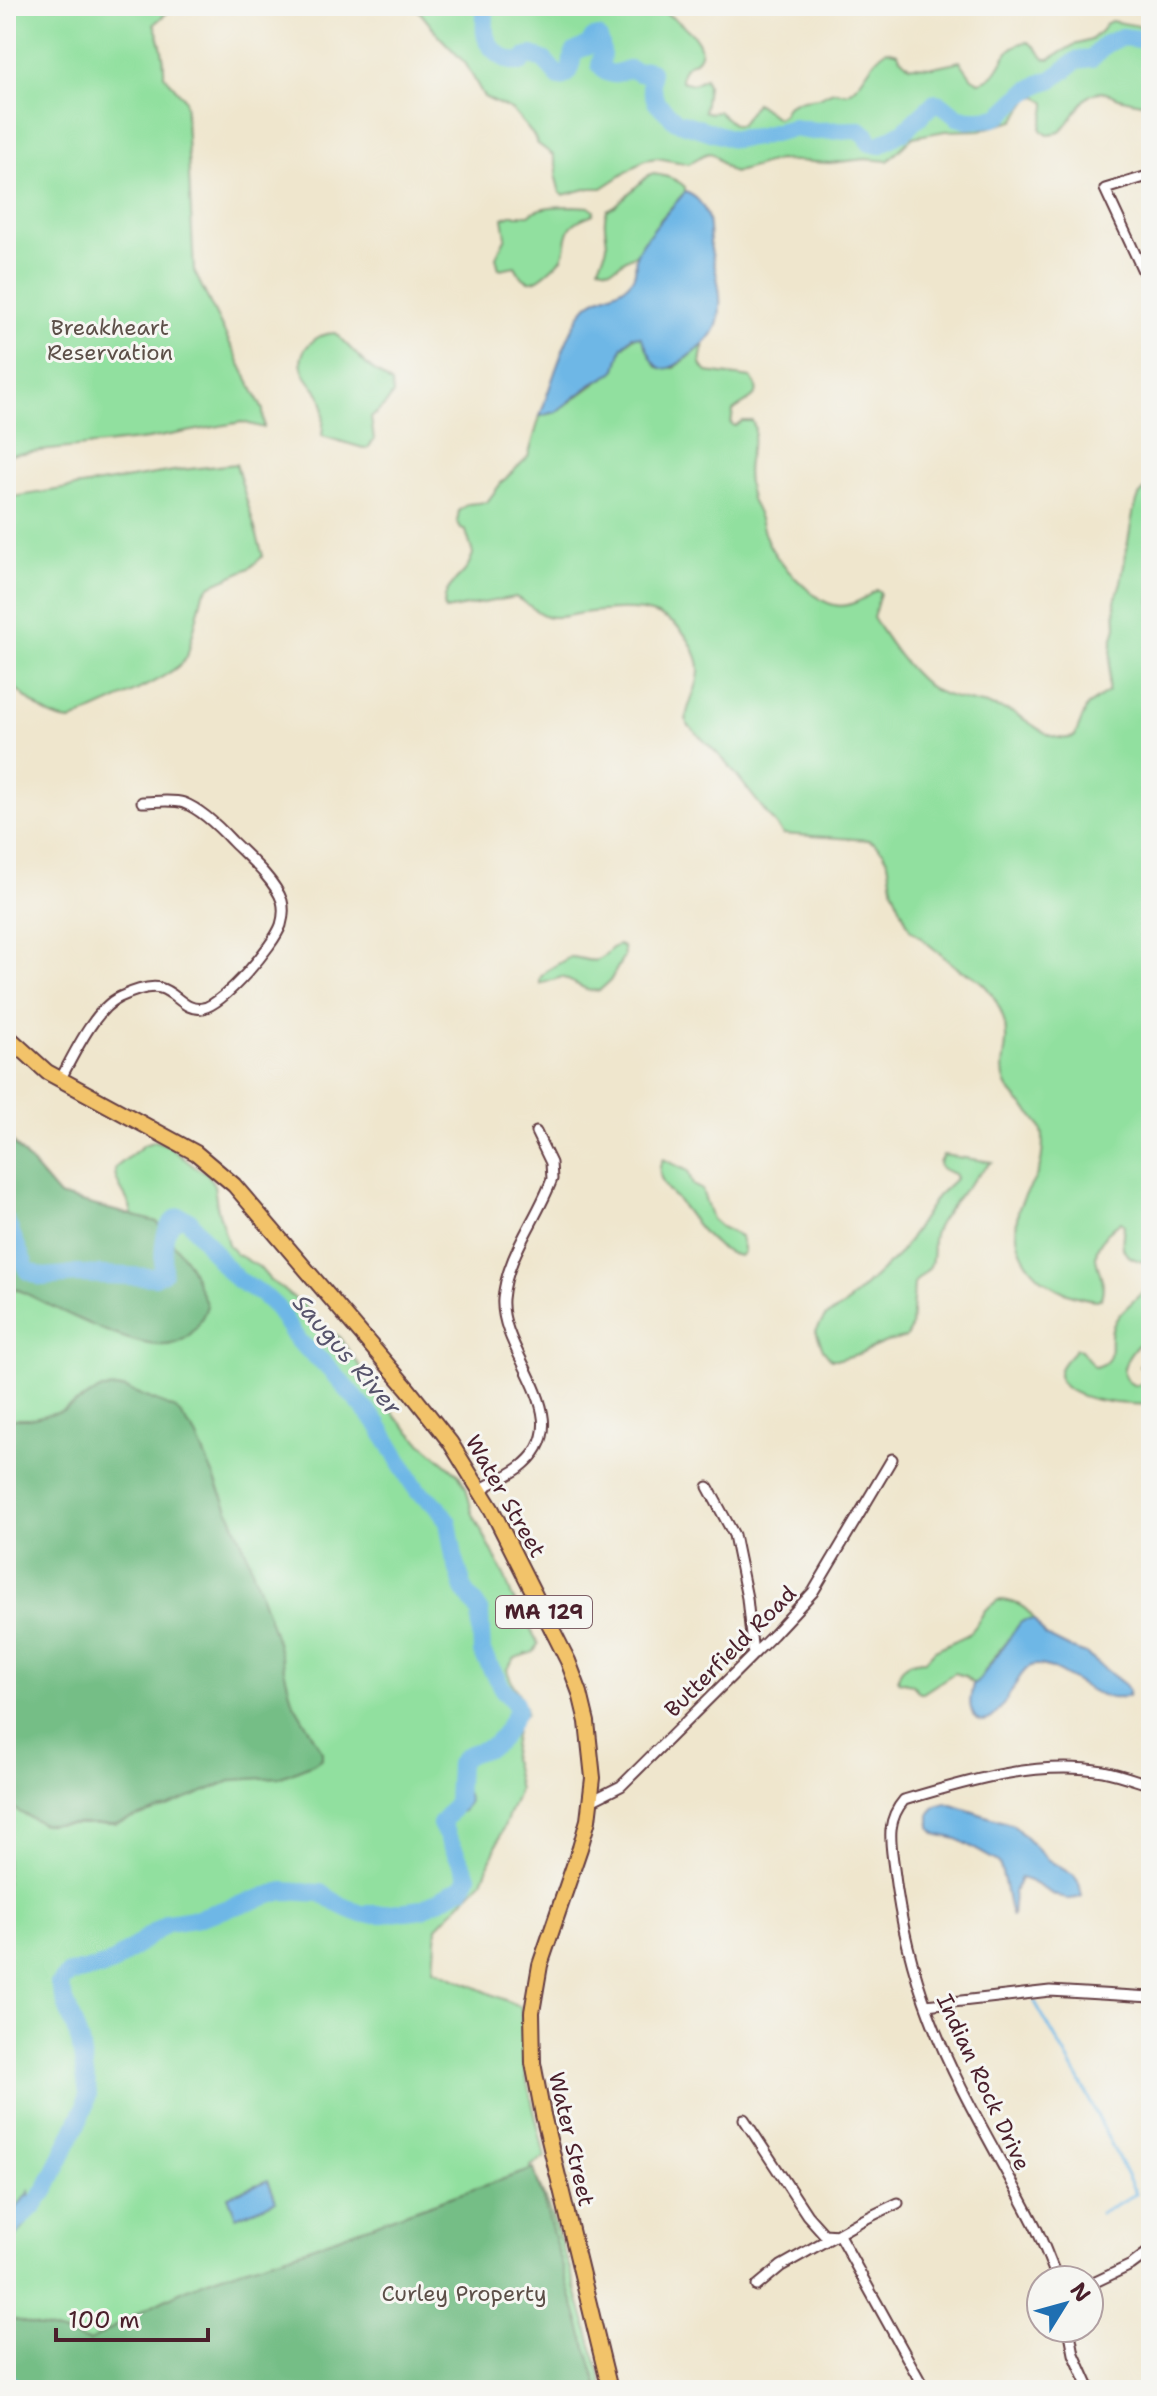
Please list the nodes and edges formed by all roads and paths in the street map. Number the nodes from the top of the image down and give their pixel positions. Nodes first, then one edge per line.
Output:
1 (1151, 175) edge
2 (1151, 288) edge
3 (142, 802) dead end
4 (6, 1035) edge
5 (60, 1080) junction
6 (536, 1132) dead end
7 (892, 1459) dead end
8 (708, 1487) dead end
9 (481, 1489) junction
10 (753, 1655) junction
11 (1151, 1785) edge
12 (591, 1801) junction
13 (1151, 1997) edge
14 (926, 2005) junction
15 (744, 2119) dead end
16 (898, 2203) dead end
17 (839, 2235) junction
18 (1151, 2250) edge
19 (1051, 2264) edge
20 (1105, 2277) edge
21 (757, 2286) dead end
22 (1072, 2344) edge
23 (610, 2390) edge
24 (925, 2390) edge
25 (1090, 2390) edge

1 - 2 street
3 - 5 street
4 - 5 main road, Water Street / MA 129
5 - 9 main road, Water Street / MA 129
6 - 9 street
7 - 10 street, Butterfield Road
8 - 10 street
9 - 12 main road, Water Street / MA 129
10 - 12 street, Butterfield Road
11 - 14 street, Indian Rock Drive
12 - 23 main road, Water Street / MA 129
13 - 14 street
14 - 19 street, Indian Rock Drive
15 - 17 street
16 - 17 street
17 - 21 street
17 - 24 street
18 - 20 street
22 - 25 street

